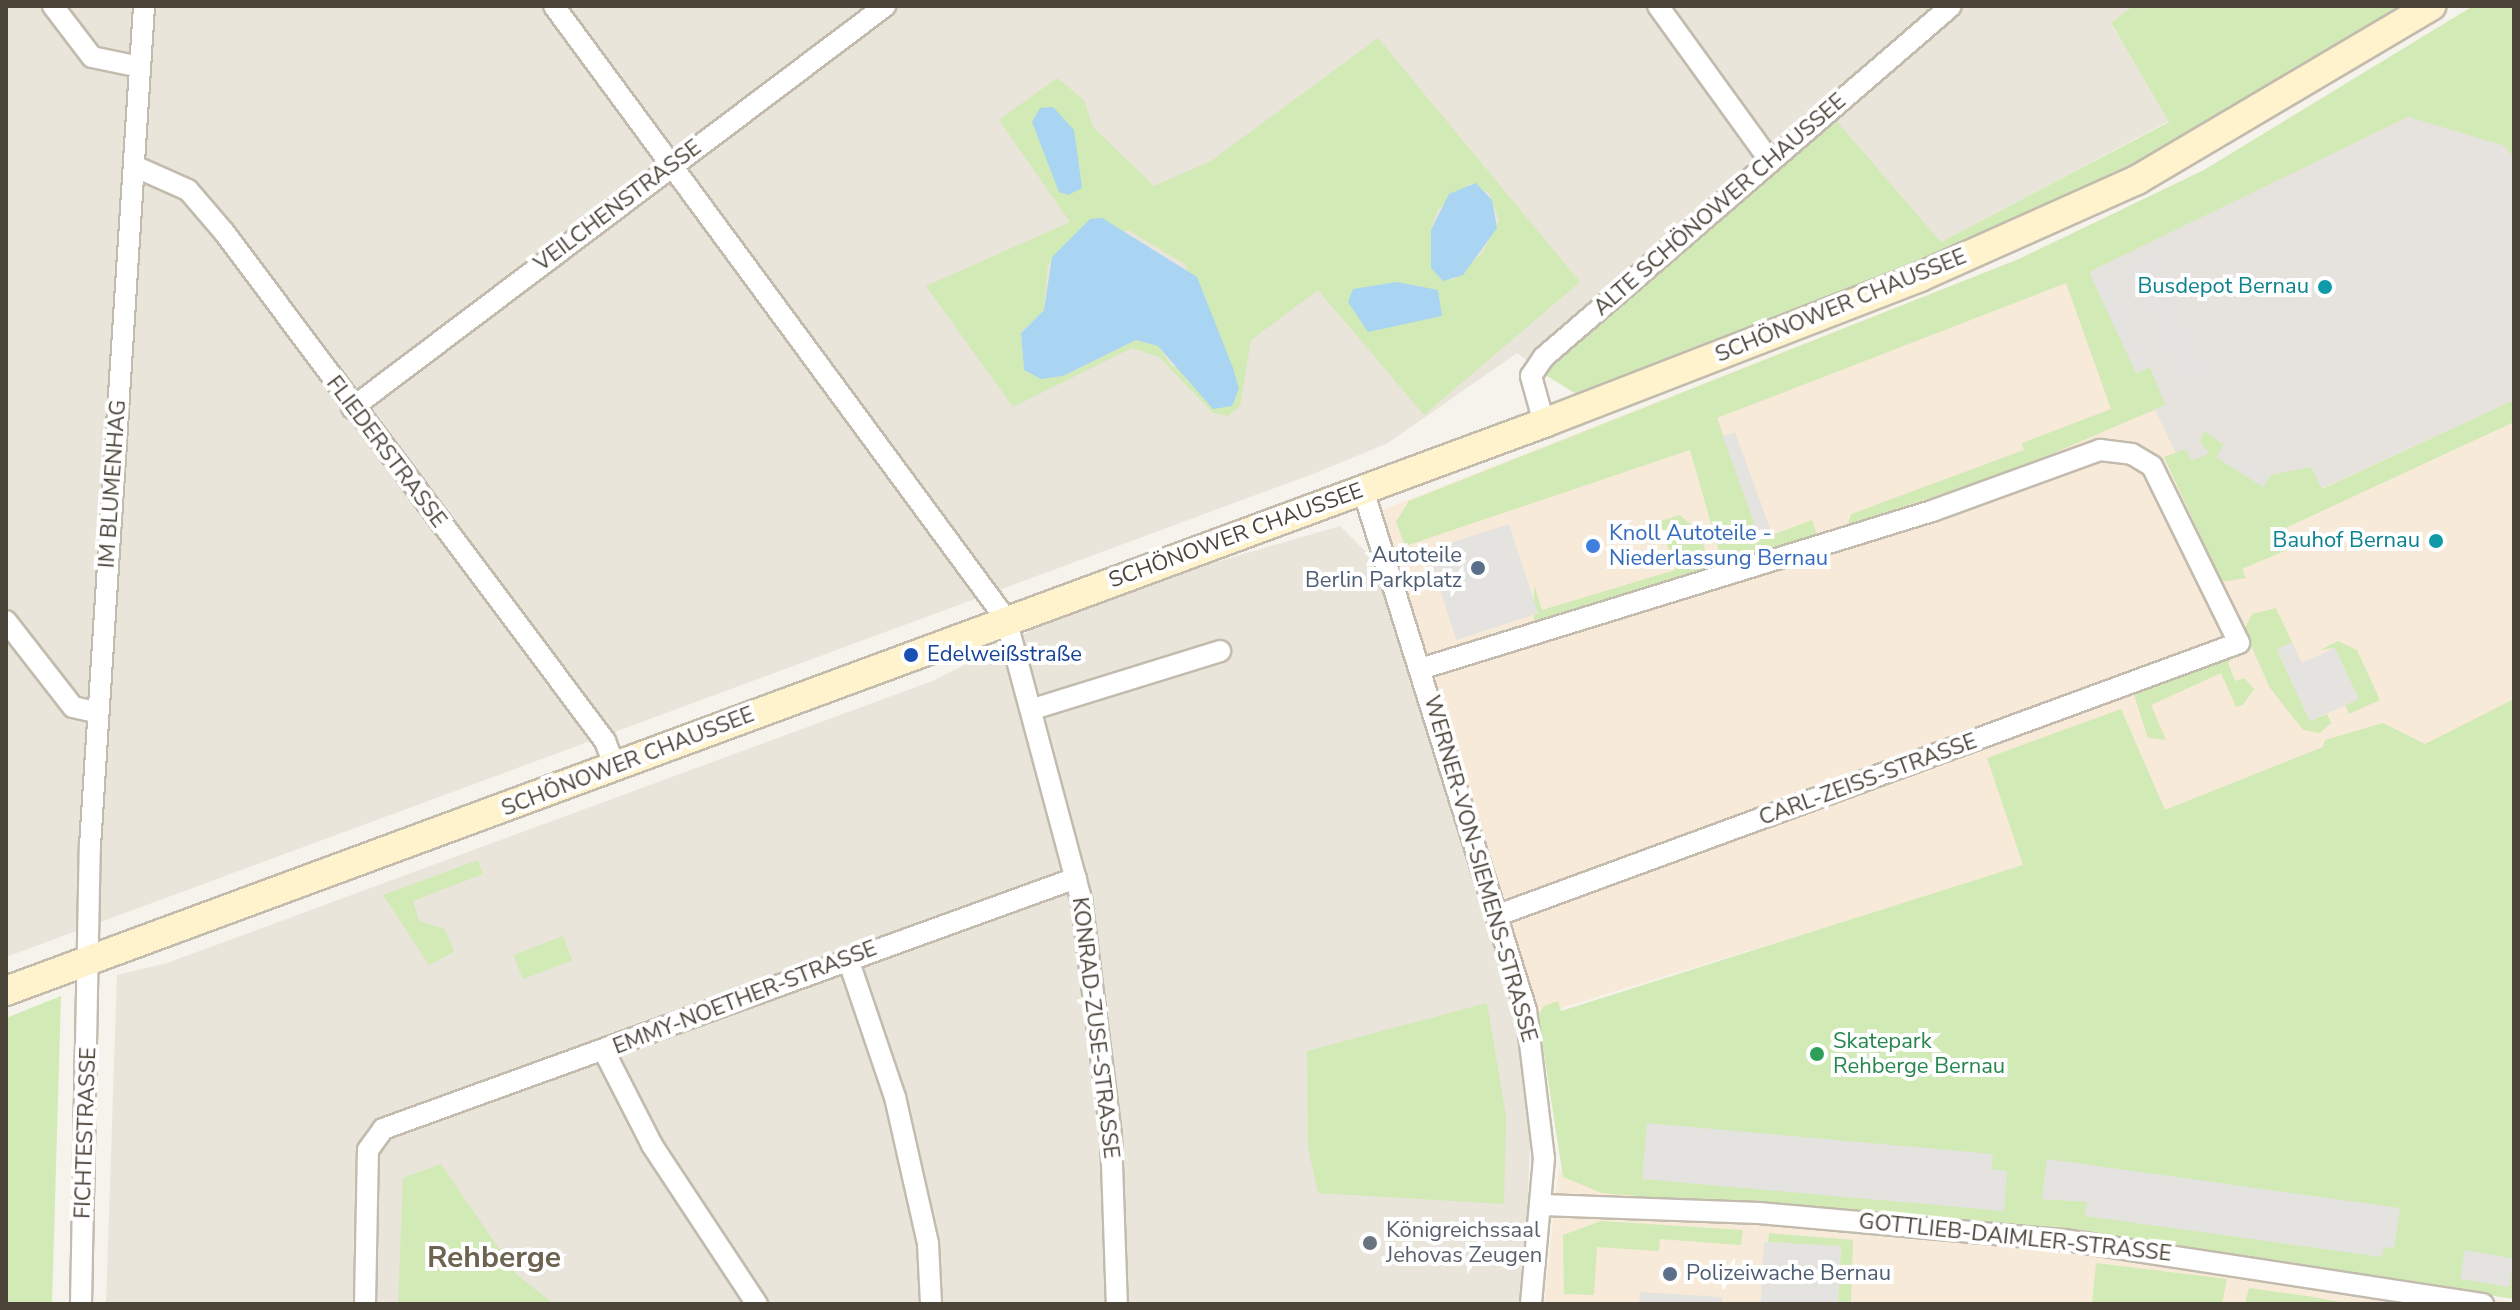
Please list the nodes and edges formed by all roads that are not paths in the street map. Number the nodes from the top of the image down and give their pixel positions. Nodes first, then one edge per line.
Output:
1 (53, 6) edge
2 (144, 6) edge
3 (554, 6) edge
4 (885, 6) edge
5 (1658, 6) edge
6 (1951, 6) edge
7 (2431, 6) edge
8 (140, 67) junction
9 (1770, 161) junction
10 (134, 166) junction
11 (672, 166) junction
12 (352, 408) junction
13 (1544, 423) junction
14 (1363, 490) junction
15 (1006, 619) junction
16 (6, 621) edge
17 (1220, 651) dead end
18 (1420, 669) junction
19 (1033, 709) junction
20 (98, 713) junction
21 (615, 767) junction
22 (1076, 878) junction
23 (1498, 915) junction
24 (848, 959) junction
25 (88, 961) junction
26 (6, 991) edge
27 (604, 1051) junction
28 (1543, 1205) junction
29 (81, 1304) edge
30 (365, 1304) edge
31 (757, 1304) edge
32 (931, 1304) edge
33 (1117, 1304) edge
34 (1531, 1304) edge
35 (2483, 1304) edge

1 - 8 street
2 - 8 street, IM BLUMENHAG
3 - 11 street
4 - 11 street, VEILCHENSTRASSE
5 - 9 street
6 - 9 street, ALTE SCHÖNOWER CHAUSSEE
7 - 13 main road, SCHÖNOWER CHAUSSEE
8 - 10 street, IM BLUMENHAG
9 - 13 street, ALTE SCHÖNOWER CHAUSSEE
10 - 12 street, FLIEDERSTRASSE
10 - 20 street, IM BLUMENHAG
11 - 12 street, VEILCHENSTRASSE
11 - 15 street
12 - 21 street, FLIEDERSTRASSE
13 - 14 main road, SCHÖNOWER CHAUSSEE
14 - 15 main road, SCHÖNOWER CHAUSSEE
14 - 18 street, WERNER-VON-SIEMENS-STRASSE
15 - 19 street, KONRAD-ZUSE-STRASSE
15 - 21 main road, SCHÖNOWER CHAUSSEE
16 - 20 street
17 - 19 street
18 - 23 street, WERNER-VON-SIEMENS-STRASSE
18 - 23 street, CARL-ZEISS-STRASSE
19 - 22 street, KONRAD-ZUSE-STRASSE
20 - 25 street, IM BLUMENHAG
21 - 25 main road, SCHÖNOWER CHAUSSEE
22 - 24 street, EMMY-NOETHER-STRASSE
22 - 33 street, KONRAD-ZUSE-STRASSE
23 - 28 street, WERNER-VON-SIEMENS-STRASSE
24 - 27 street, EMMY-NOETHER-STRASSE
24 - 32 street
25 - 26 main road, SCHÖNOWER CHAUSSEE
25 - 29 street, FICHTESTRASSE
27 - 30 street
27 - 31 street, EMMY-NOETHER-STRASSE
28 - 34 street, WERNER-VON-SIEMENS-STRASSE
28 - 35 street, GOTTLIEB-DAIMLER-STRASSE

